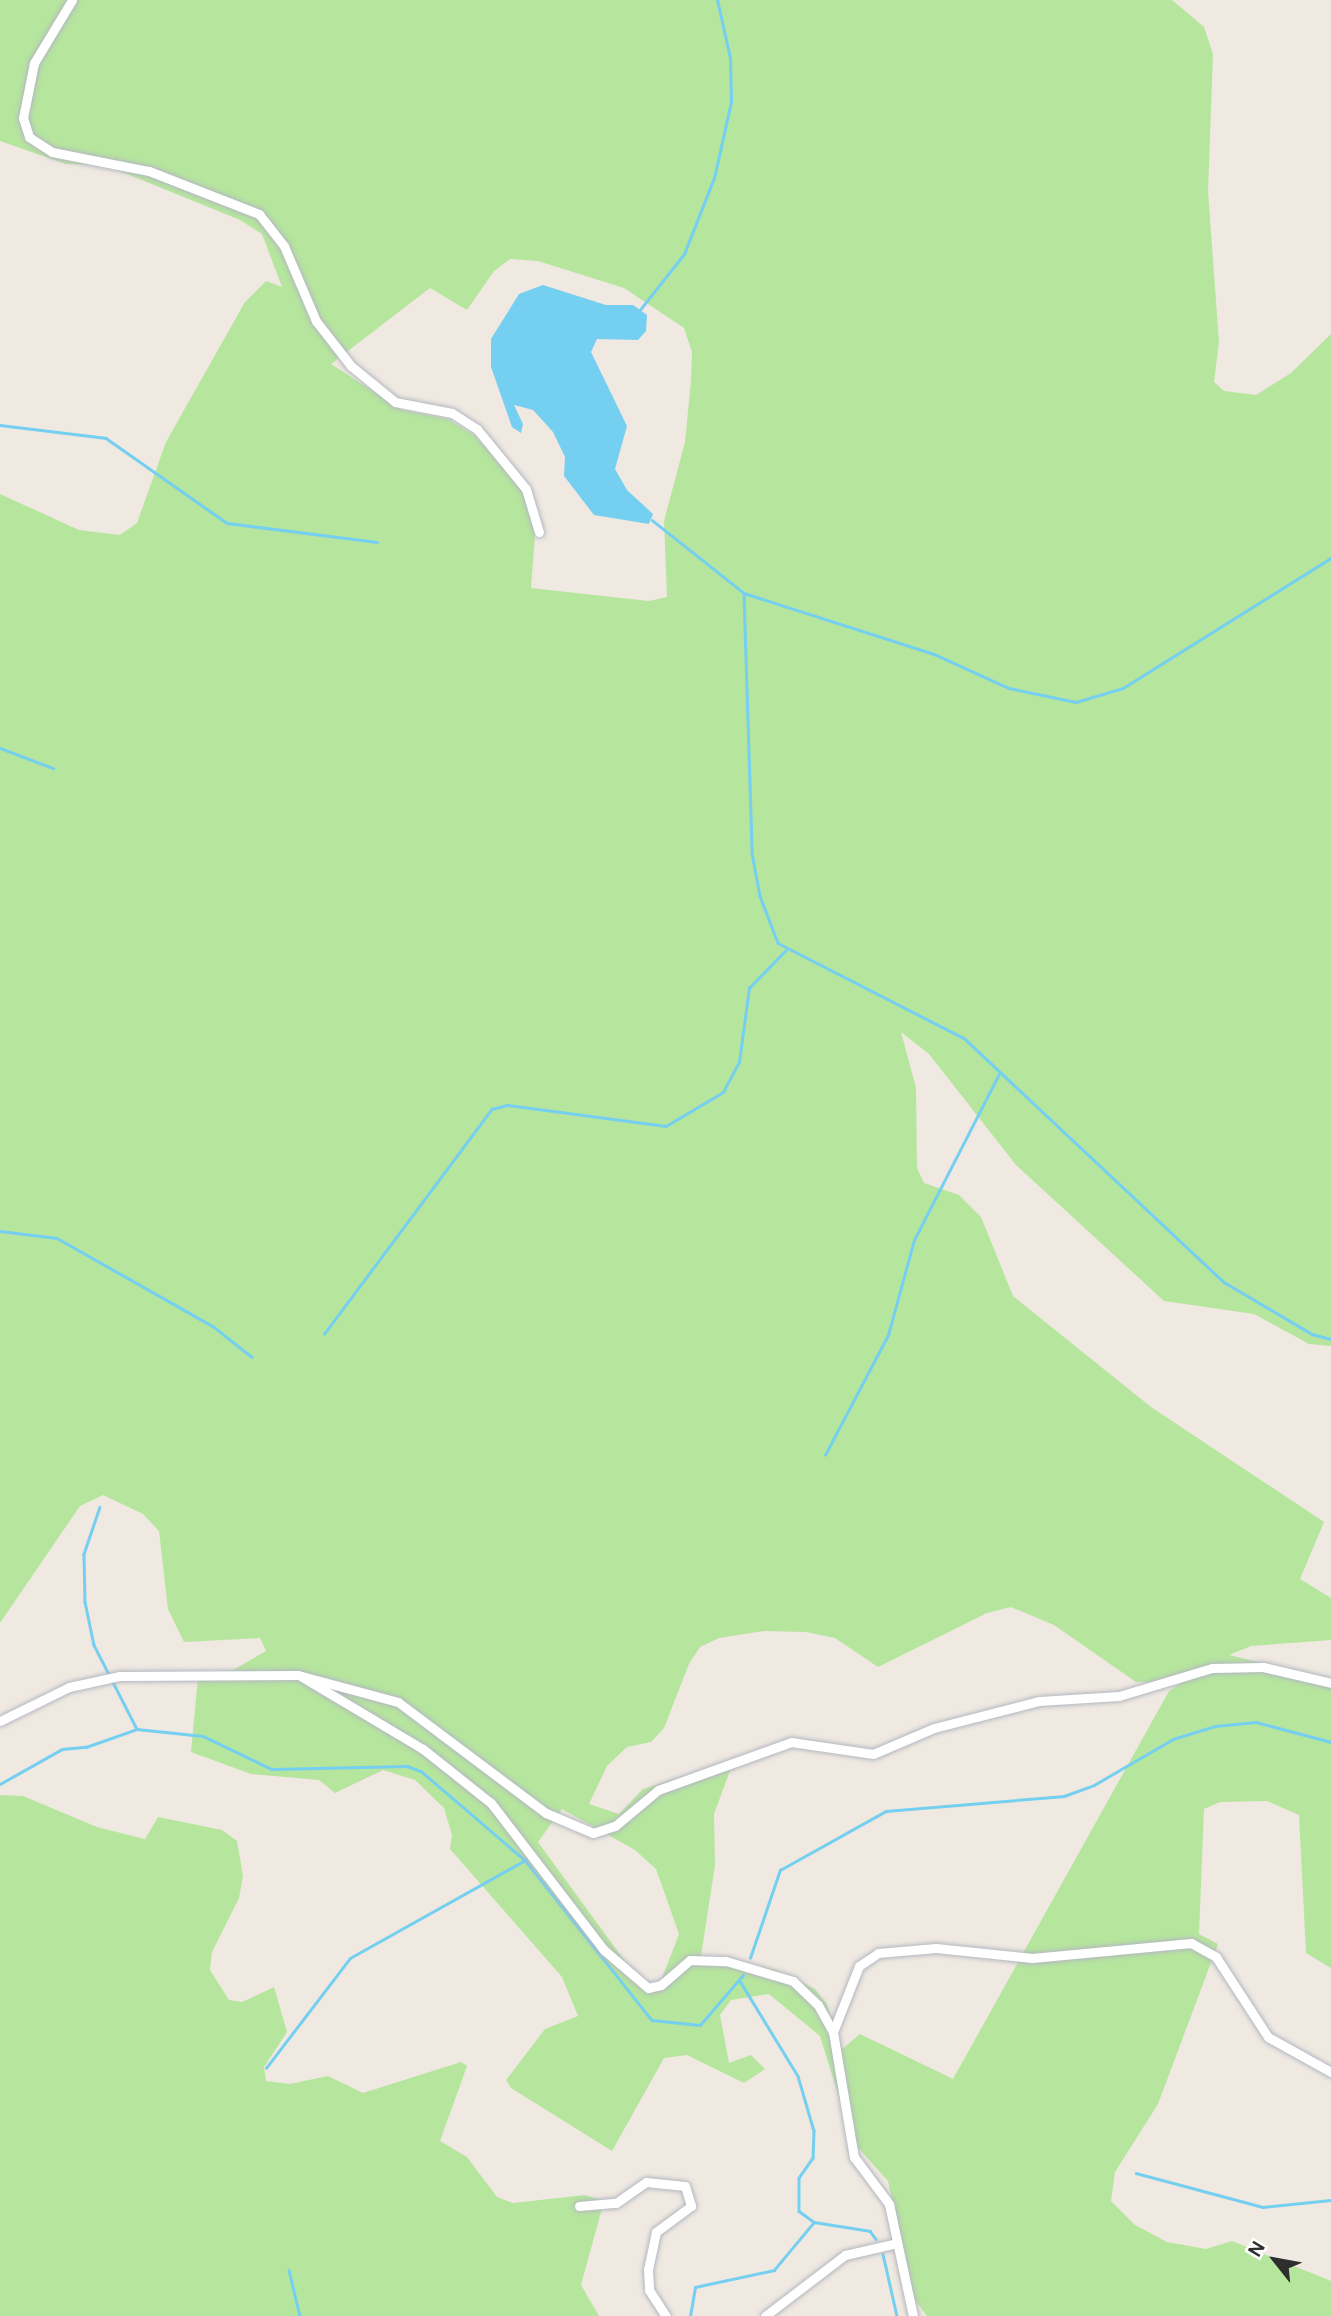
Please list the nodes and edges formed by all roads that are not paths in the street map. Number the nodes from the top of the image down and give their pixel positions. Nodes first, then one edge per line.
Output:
1 (72, 0) edge
2 (539, 532) dead end
3 (298, 1675) junction
4 (1331, 1683) edge
5 (0, 1721) edge
6 (833, 2032) junction
7 (1331, 2072) edge
8 (579, 2206) dead end
9 (897, 2243) junction
10 (666, 2316) edge
11 (765, 2316) edge
12 (913, 2316) edge

1 - 2 street
3 - 4 street
3 - 5 street
3 - 6 street
6 - 7 street
6 - 9 street
8 - 10 street
9 - 11 street
9 - 12 street

